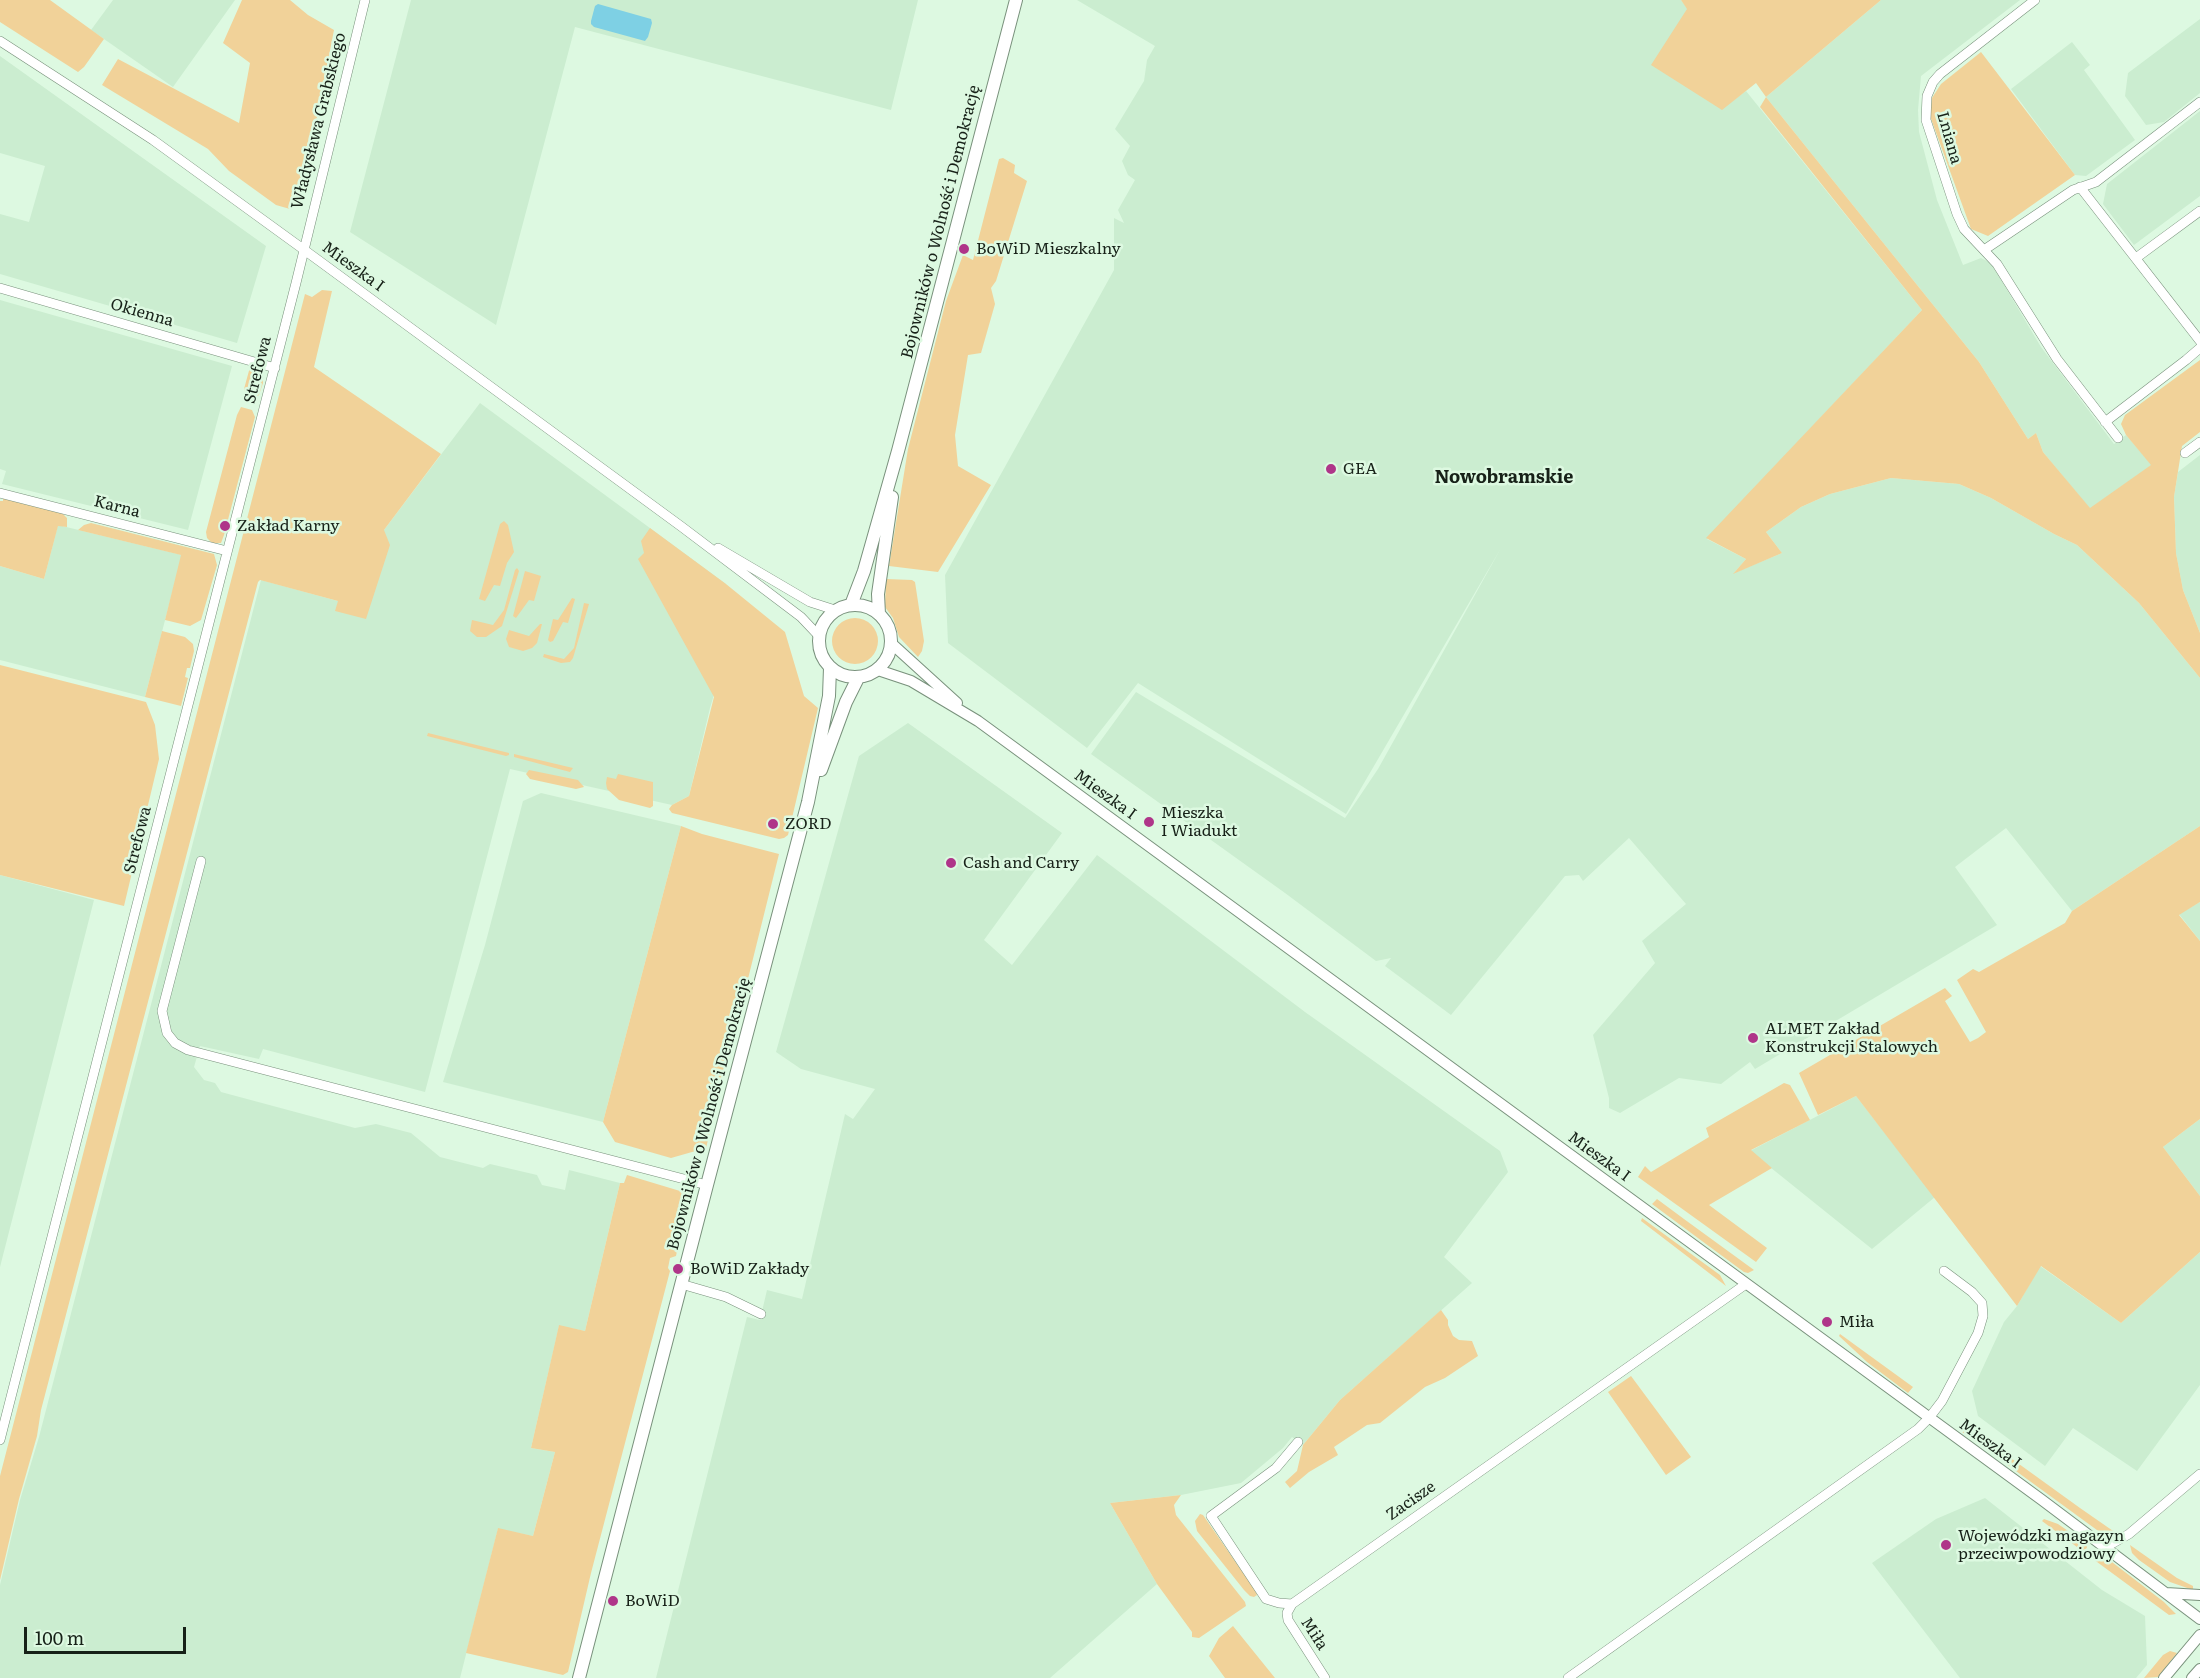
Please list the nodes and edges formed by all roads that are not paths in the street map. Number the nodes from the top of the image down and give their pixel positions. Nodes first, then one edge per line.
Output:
1 (365, 0) edge
2 (1016, 0) edge
3 (2035, 0) edge
4 (0, 41) edge
5 (2200, 102) edge
6 (2080, 188) junction
7 (2200, 210) edge
8 (303, 249) junction
9 (1984, 250) junction
10 (2136, 258) junction
11 (0, 288) edge
12 (2200, 341) edge
13 (2200, 348) edge
14 (275, 368) junction
15 (2105, 422) junction
16 (2118, 438) dead end
17 (2200, 442) edge
18 (898, 452) junction
19 (2185, 453) dead end
20 (0, 493) edge
21 (682, 527) junction
22 (227, 551) junction
23 (850, 605) junction
24 (835, 610) junction
25 (879, 614) junction
26 (818, 635) junction
27 (891, 643) junction
28 (830, 668) junction
29 (878, 670) junction
30 (858, 678) junction
31 (978, 721) junction
32 (808, 802) junction
33 (201, 861) dead end
34 (707, 1185) junction
35 (1944, 1272) dead end
36 (681, 1284) junction
37 (1746, 1284) junction
38 (761, 1314) dead end
39 (1929, 1418) junction
40 (0, 1440) edge
41 (1298, 1442) dead end
42 (2200, 1474) edge
43 (2106, 1547) junction
44 (2166, 1593) junction
45 (2200, 1594) edge
46 (1292, 1604) junction
47 (2200, 1619) edge
48 (2200, 1635) edge
49 (2200, 1669) edge
50 (579, 1678) edge
51 (1325, 1678) edge
52 (1568, 1678) edge
53 (2164, 1678) edge
54 (2192, 1678) edge

1 - 8 street, Władysława Grabskiego
2 - 18 main road, Bojowników o Wolność i Demokrację
3 - 9 street, Lniana
4 - 8 street, Mieszka I
5 - 6 street
6 - 9 street
6 - 10 street
7 - 10 street
8 - 14 street, Strefowa
8 - 21 street, Mieszka I
9 - 15 street, Lniana
10 - 12 street
11 - 14 street, Okienna
13 - 15 street
14 - 22 street, Strefowa
15 - 16 street, Lniana
17 - 19 street
18 - 23 main road, Bojowników o Wolność i Demokrację
18 - 25 main road, Bojowników o Wolność i Demokrację
20 - 22 street, Karna
21 - 24 street, Mieszka I
21 - 26 street, Mieszka I
22 - 40 street, Strefowa
23 - 24 main road
23 - 25 main road
24 - 26 main road
25 - 27 main road
26 - 28 main road
27 - 29 main road
27 - 31 street, Mieszka I
28 - 30 main road
28 - 32 main road, Bojowników o Wolność i Demokrację
29 - 30 main road
29 - 31 street, Mieszka I
30 - 32 main road, Bojowników o Wolność i Demokrację
31 - 37 street, Mieszka I
32 - 34 main road, Bojowników o Wolność i Demokrację
33 - 34 street
34 - 36 main road, Bojowników o Wolność i Demokrację
35 - 39 street
36 - 38 street
36 - 50 main road, Bojowników o Wolność i Demokrację
37 - 39 street, Mieszka I
37 - 46 street, Zacisze
39 - 43 street, Mieszka I
39 - 52 street
41 - 46 street
42 - 43 street
43 - 44 street, Mieszka I
44 - 45 street
44 - 47 street, Mieszka I
46 - 51 street, Miła
48 - 53 street
49 - 54 street

